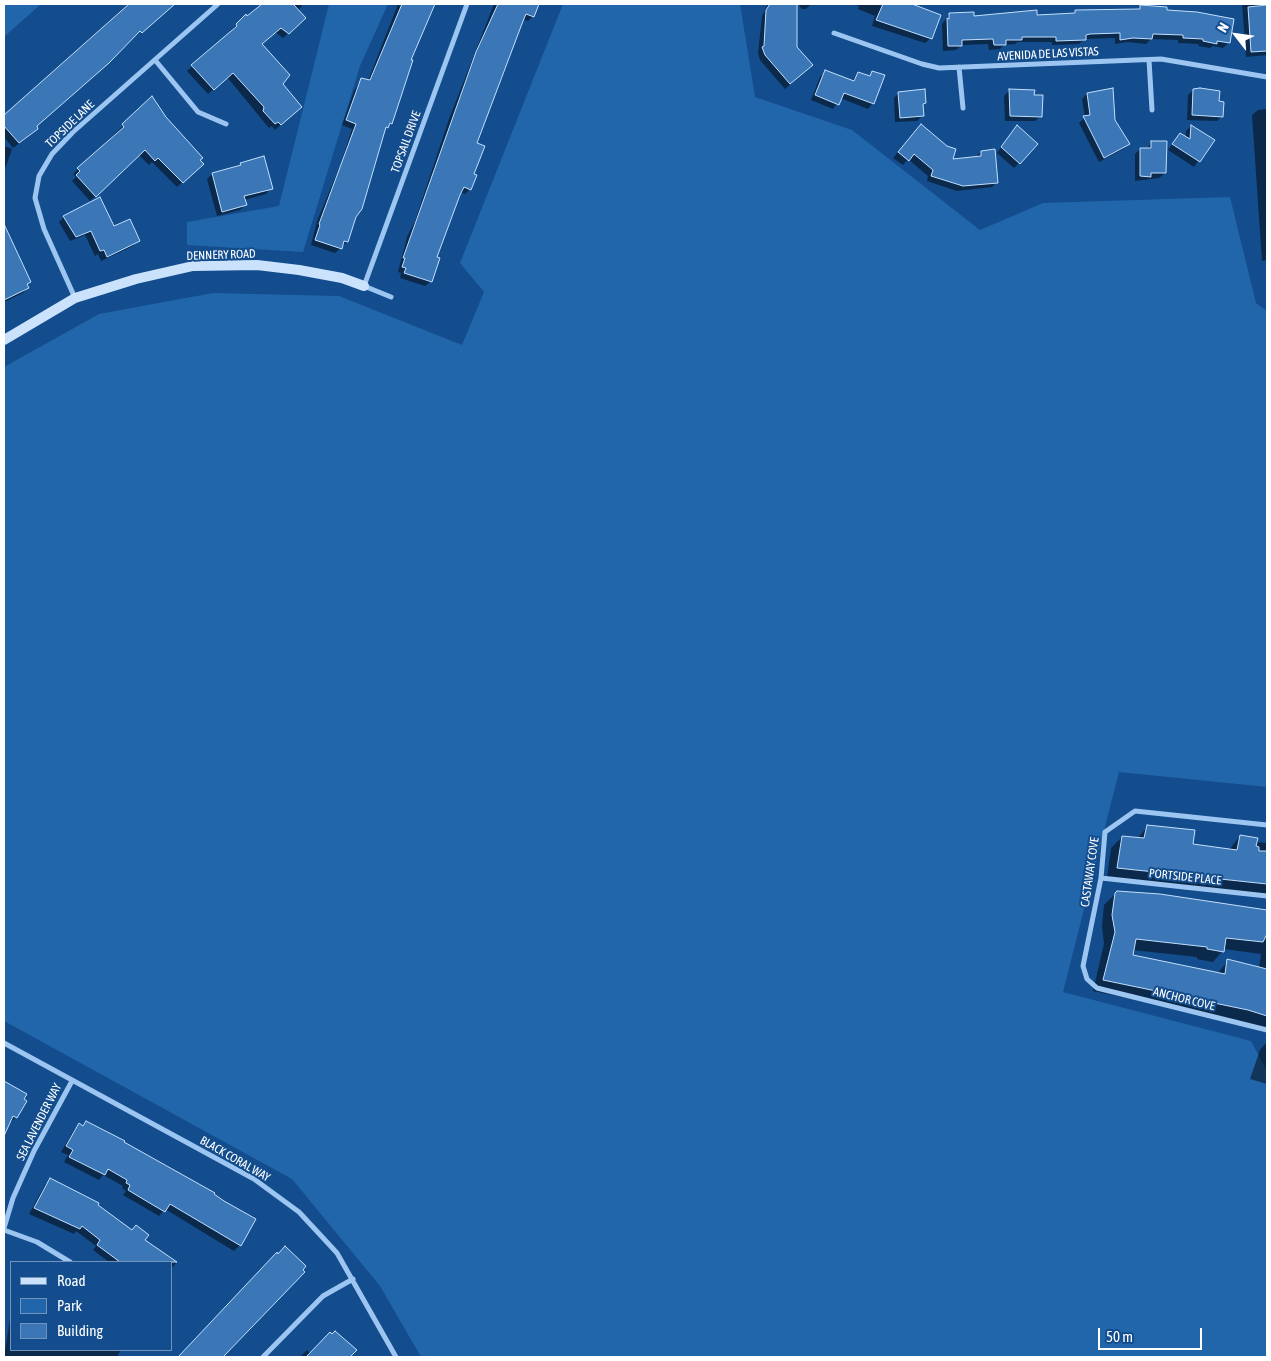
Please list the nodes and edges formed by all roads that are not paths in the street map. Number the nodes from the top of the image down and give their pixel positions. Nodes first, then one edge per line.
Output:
1 (218, 4) edge
2 (467, 4) edge
3 (834, 33) dead end
4 (155, 60) junction
5 (1149, 60) junction
6 (959, 67) junction
7 (1267, 77) edge
8 (963, 108) dead end
9 (1152, 110) dead end
10 (226, 124) dead end
11 (364, 286) junction
12 (391, 297) dead end
13 (76, 298) junction
14 (4, 340) edge
15 (1267, 826) edge
16 (1101, 878) junction
17 (1267, 896) edge
18 (1097, 988) joint
19 (1267, 1030) edge
20 (4, 1043) edge
21 (72, 1081) junction
22 (4, 1229) edge
23 (68, 1261) edge
24 (353, 1279) junction
25 (263, 1357) edge
26 (396, 1357) edge

1 - 4 street, TOPSIDE LANE
2 - 11 street, TOPSAIL DRIVE
3 - 6 street, AVENIDA DE LAS VISTAS
4 - 10 street
4 - 13 street, TOPSIDE LANE
5 - 6 street, AVENIDA DE LAS VISTAS
5 - 7 street, AVENIDA DE LAS VISTAS
5 - 9 street
6 - 8 street
11 - 12 street, DENNERY ROAD
11 - 13 street, DENNERY ROAD
13 - 14 street, DENNERY ROAD
15 - 16 street, CASTAWAY COVE
16 - 17 street, PORTSIDE PLACE
16 - 18 street, CASTAWAY COVE
18 - 19 street, ANCHOR COVE
20 - 21 street, BLACK CORAL WAY
21 - 22 street, SEA LAVENDER WAY
21 - 24 street, BLACK CORAL WAY
22 - 23 street
24 - 25 street
24 - 26 street, BLACK CORAL WAY

